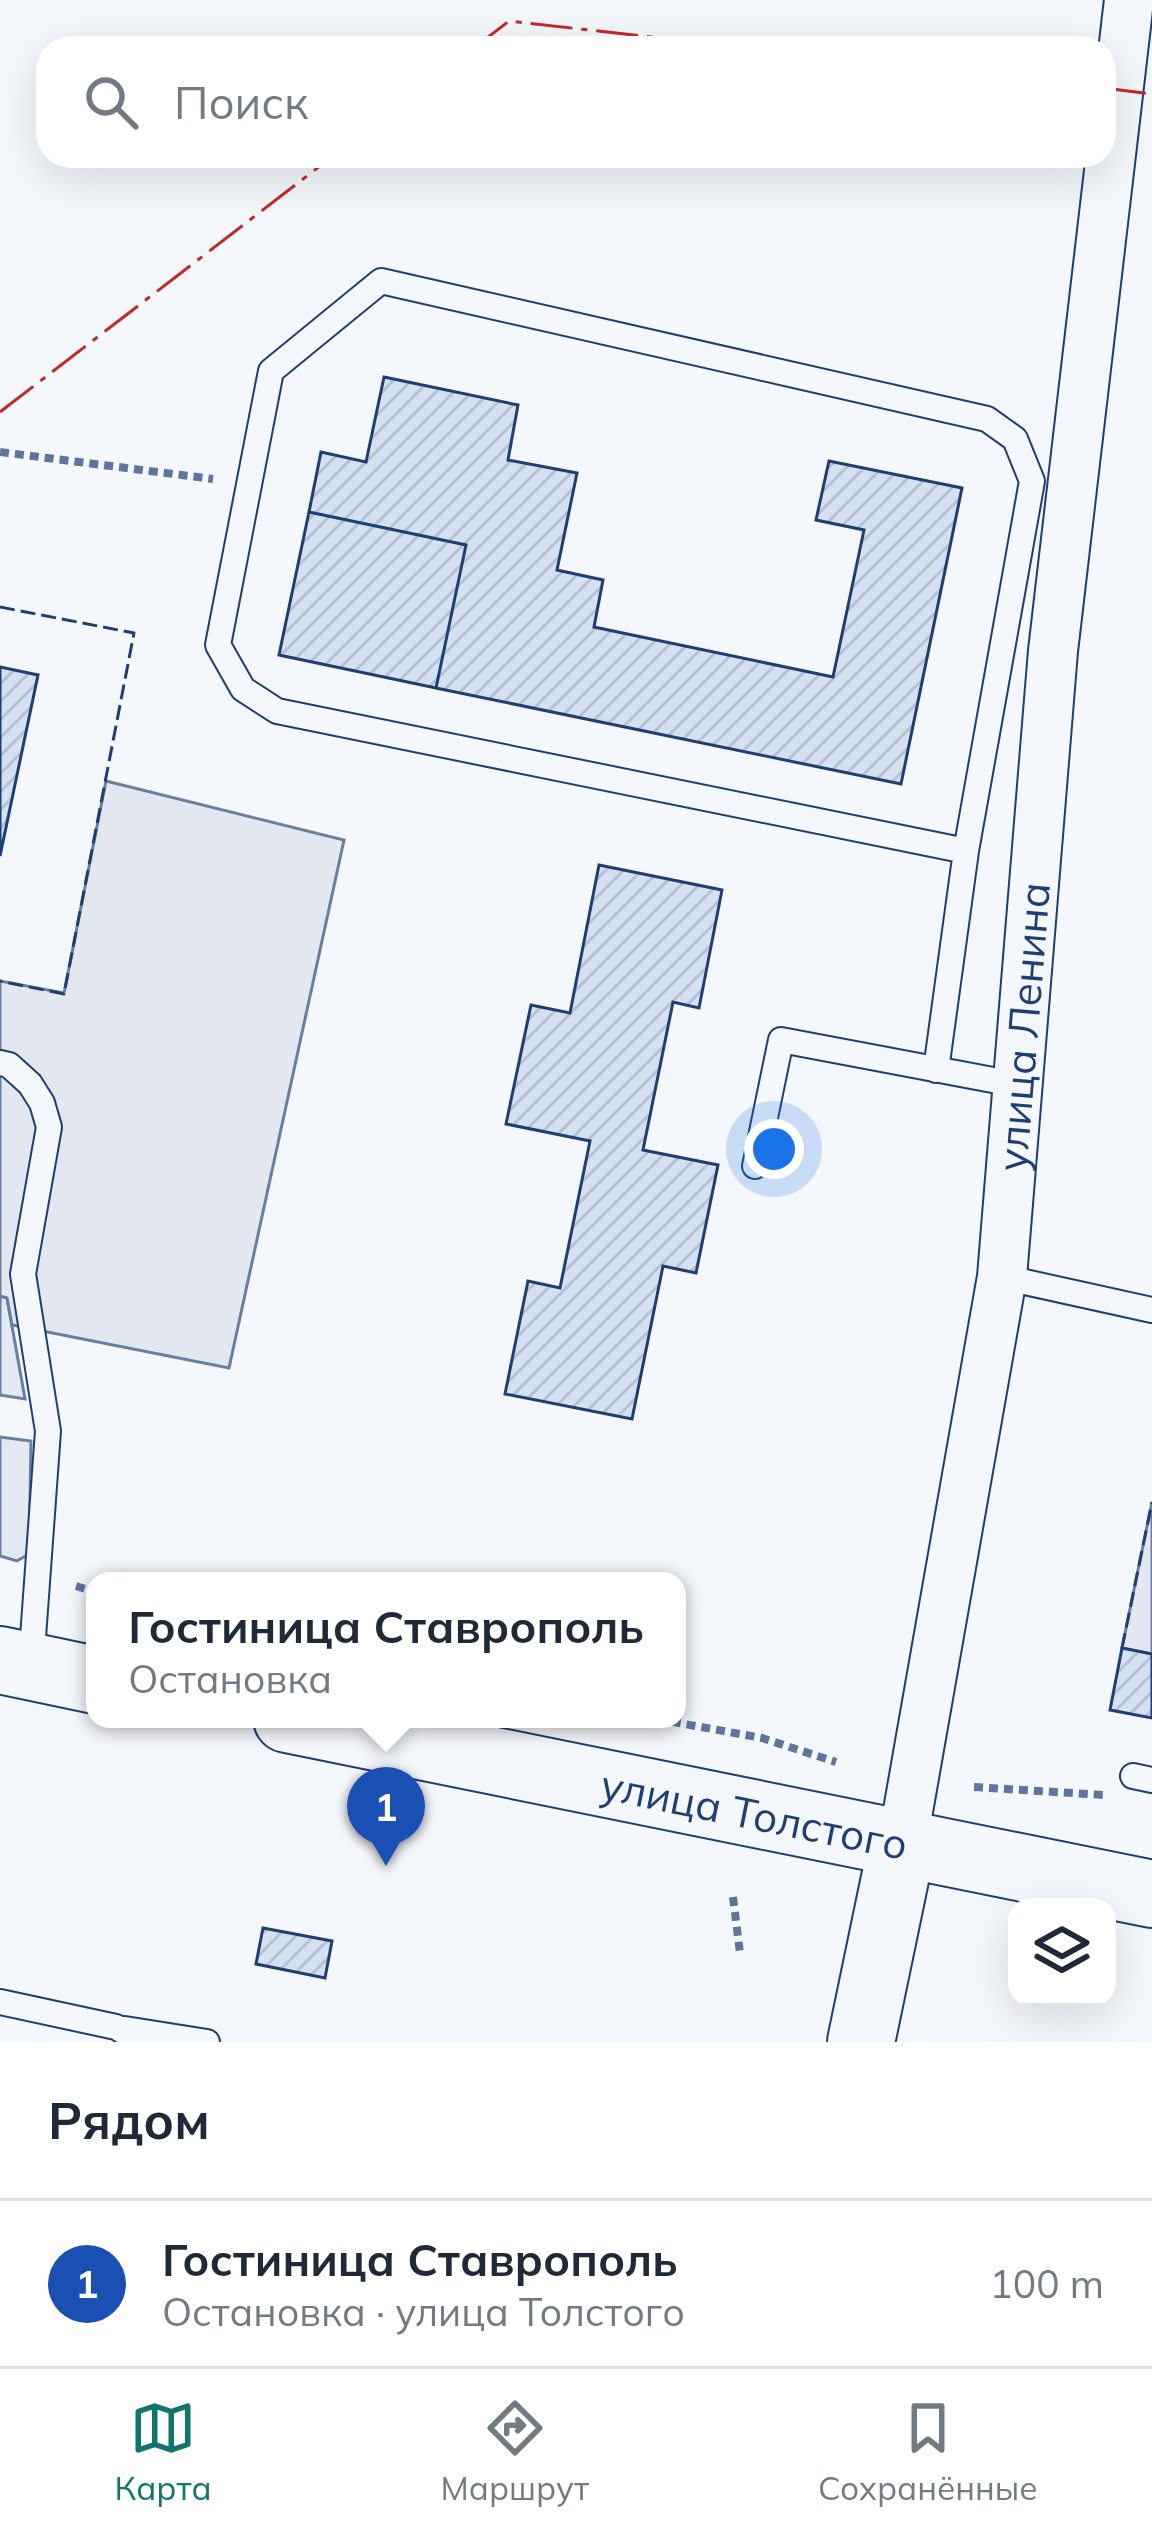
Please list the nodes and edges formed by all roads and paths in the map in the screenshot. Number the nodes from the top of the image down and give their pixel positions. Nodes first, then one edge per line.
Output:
1 (1129, 0) edge
2 (1116, 111) edge
3 (1109, 168) edge
4 (0, 452) edge
5 (249, 484) junction
6 (966, 851) junction
7 (0, 1063) edge
8 (937, 1070) junction
9 (1019, 1085) junction
10 (755, 1166) dead end
11 (1002, 1277) junction
12 (1152, 1310) edge
13 (15, 1663) edge
14 (86, 1678) edge
15 (686, 1724) edge
16 (331, 1728) edge
17 (836, 1762) dead end
18 (1143, 1778) edge
19 (974, 1787) dead end
20 (902, 1845) junction
21 (1152, 1894) edge
22 (733, 1898) dead end
23 (740, 1953) dead end
24 (0, 2002) edge
25 (116, 2027) junction
26 (141, 2042) edge
27 (207, 2042) edge
28 (861, 2042) edge

1 - 2 street, улица Ленина
3 - 9 street, улица Ленина
4 - 5 path
5 - 6 lane
5 - 6 lane
6 - 8 lane
7 - 13 lane
8 - 9 lane
8 - 10 lane
9 - 11 street, улица Ленина
11 - 12 lane
11 - 20 street, улица Ленина
13 - 14 main road
15 - 17 path
16 - 20 main road, улица Толстого
18 - 19 path
20 - 21 main road, улица Толстого
20 - 28 main road, улица Ленина
22 - 23 path
24 - 25 lane
25 - 26 lane
25 - 27 lane

